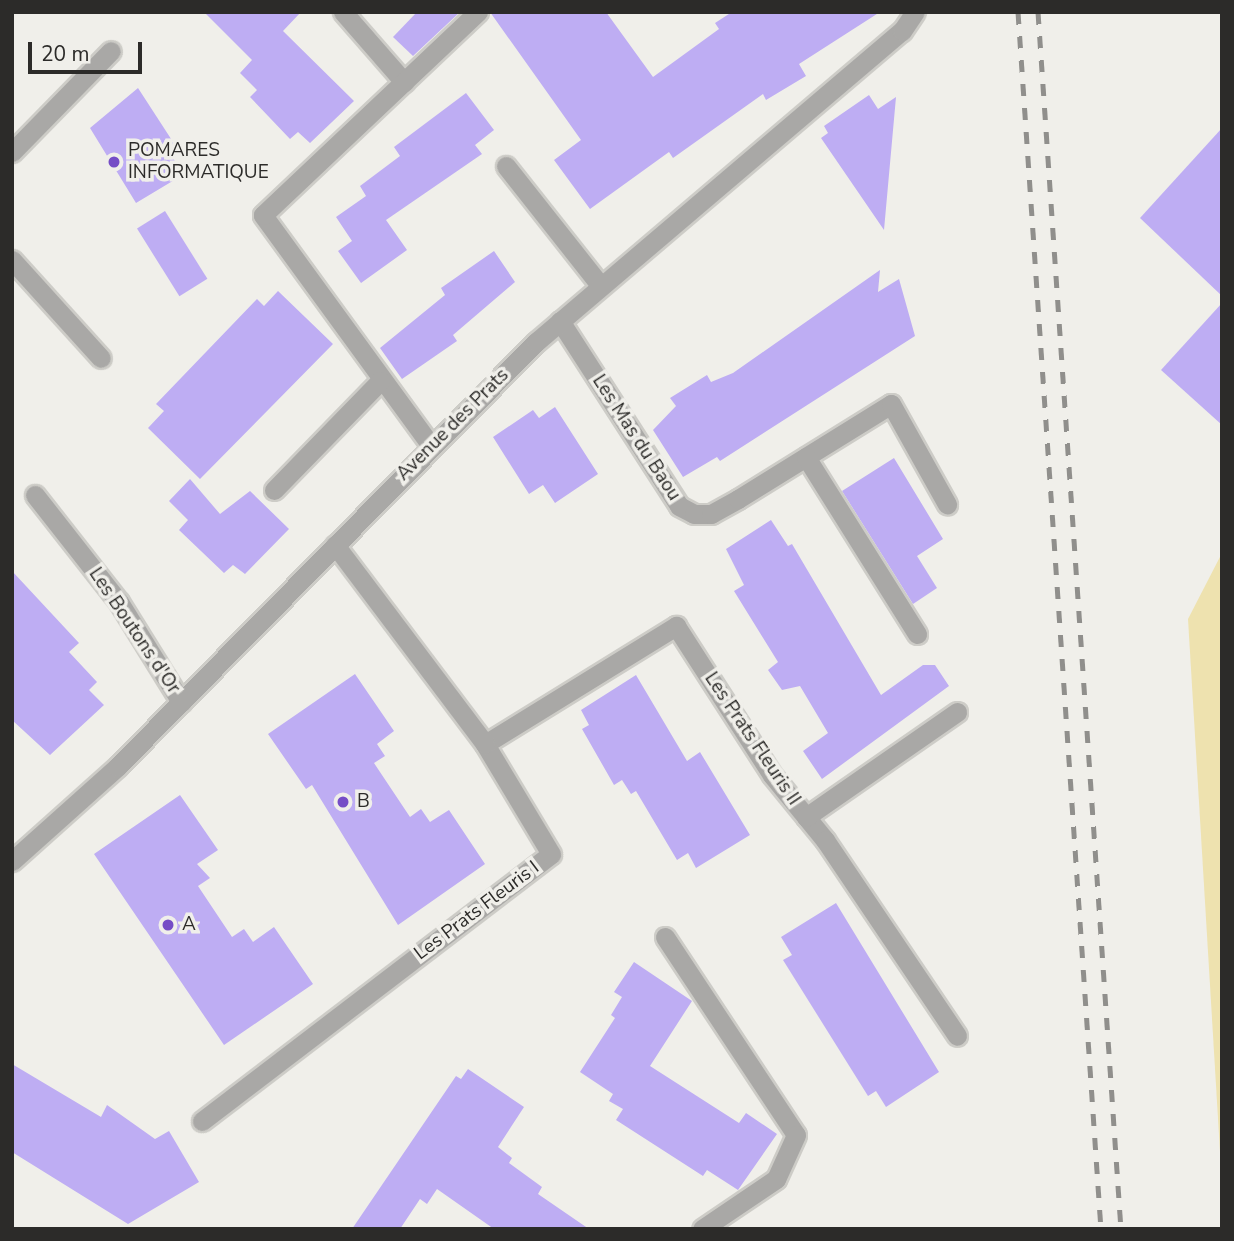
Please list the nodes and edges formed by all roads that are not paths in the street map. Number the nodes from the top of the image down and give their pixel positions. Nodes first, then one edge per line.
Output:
1 (343, 12) edge
2 (478, 12) edge
3 (915, 12) edge
4 (111, 51) dead end
5 (404, 82) junction
6 (12, 152) edge
7 (506, 166) dead end
8 (12, 260) edge
9 (600, 285) junction
10 (560, 321) junction
11 (101, 358) dead end
12 (380, 382) junction
13 (432, 447) junction
14 (806, 457) junction
15 (274, 490) dead end
16 (35, 495) dead end
17 (947, 504) dead end
18 (335, 545) junction
19 (917, 634) dead end
20 (181, 702) junction
21 (957, 712) dead end
22 (485, 744) junction
23 (806, 817) junction
24 (12, 861) edge
25 (665, 937) dead end
26 (957, 1036) dead end
27 (202, 1122) dead end
28 (702, 1229) edge

1 - 5 street
2 - 5 street
3 - 9 street, Avenue des Prats
4 - 6 street
5 - 12 street
7 - 9 street
8 - 11 street
9 - 10 street, Avenue des Prats
10 - 13 street, Avenue des Prats
10 - 14 street, Les Mas du Baou
12 - 13 street
12 - 15 street
13 - 18 street, Avenue des Prats
14 - 17 street, Les Mas du Baou
14 - 19 street
16 - 20 street, Les Boutons d'Or
18 - 20 street, Avenue des Prats
18 - 22 street, Les Prats Fleuris I
20 - 24 street, Avenue des Prats
21 - 23 street
22 - 23 street, Les Prats Fleuris II
22 - 27 street, Les Prats Fleuris I
23 - 26 street, Les Prats Fleuris II
25 - 28 street

